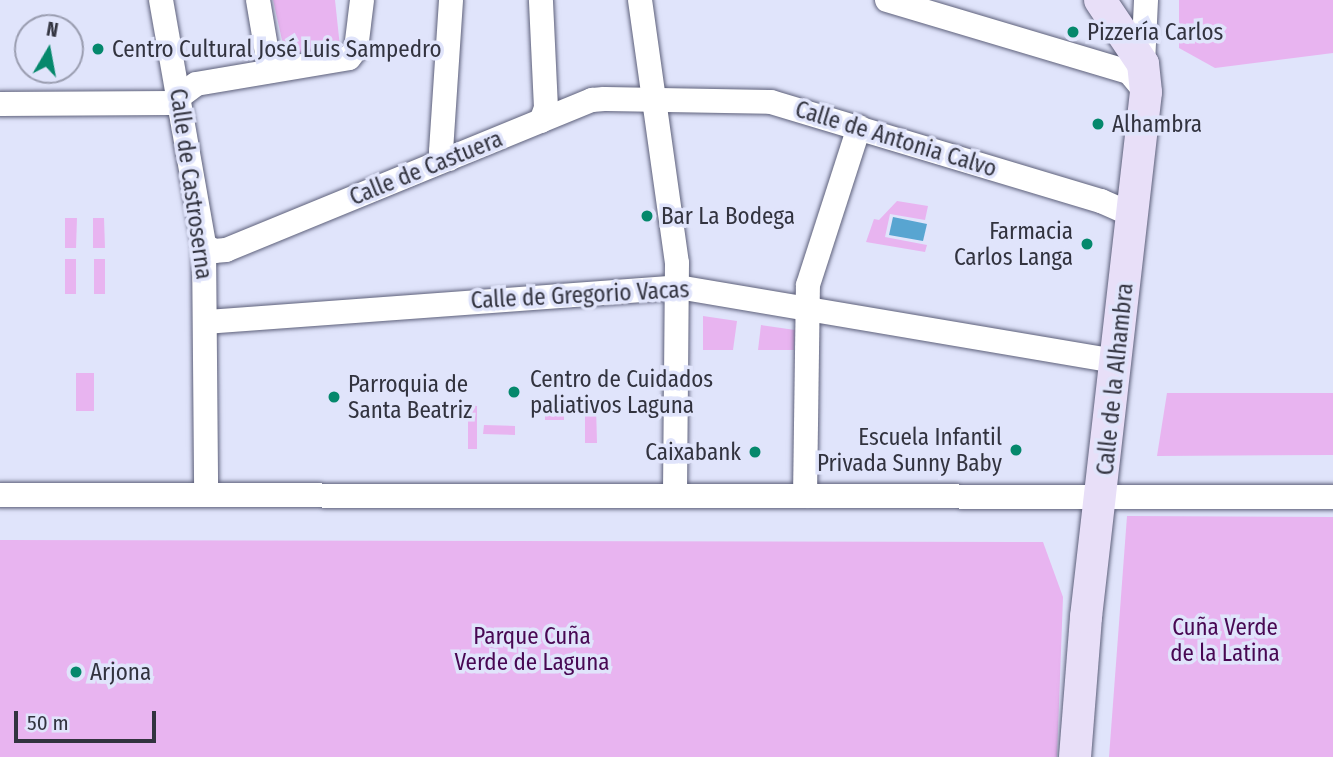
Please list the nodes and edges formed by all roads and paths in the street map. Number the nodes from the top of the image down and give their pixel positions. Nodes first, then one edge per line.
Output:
1 (161, 0) edge
2 (258, 0) edge
3 (362, 0) edge
4 (451, 0) edge
5 (541, 0) edge
6 (640, 0) edge
7 (887, 0) edge
8 (1100, 0) edge
9 (1146, 0) edge
10 (950, 9) edge
11 (270, 71) junction
12 (1145, 78) junction
13 (180, 94) junction
14 (652, 100) junction
15 (0, 104) edge
16 (541, 121) junction
17 (859, 127) junction
18 (449, 159) junction
19 (1132, 215) junction
20 (204, 246) junction
21 (678, 287) junction
22 (805, 307) junction
23 (206, 321) junction
24 (1116, 361) junction
25 (0, 495) edge
26 (206, 495) junction
27 (675, 496) junction
28 (805, 496) junction
29 (1101, 497) junction
30 (1333, 497) edge
31 (1075, 757) edge

1 - 13 street, Calle de Castroserna
2 - 11 street
3 - 11 street
4 - 18 street
5 - 16 street
6 - 14 street
7 - 10 street
8 - 12 main road
9 - 12 street, Calle de la Alhambra
10 - 12 street
11 - 13 street
12 - 19 main road, Calle de la Alhambra
13 - 15 street
13 - 20 street, Calle de Castroserna
14 - 16 street, Calle de Castuera
14 - 17 street, Calle de Antonia Calvo
14 - 21 street
16 - 18 street, Calle de Castuera
17 - 19 street, Calle de Antonia Calvo
17 - 22 street
18 - 20 street, Calle de Castuera
19 - 24 main road, Calle de la Alhambra
20 - 23 street, Calle de Castroserna
21 - 22 street, Calle de Gregorio Vacas
21 - 23 street, Calle de Gregorio Vacas
21 - 27 street
22 - 24 street, Calle de Gregorio Vacas
22 - 28 street
23 - 26 street, Calle de Castroserna
24 - 29 main road, Calle de la Alhambra
25 - 26 street
26 - 27 street
27 - 28 street
28 - 29 street
29 - 30 street
29 - 31 main road, Calle de la Alhambra

